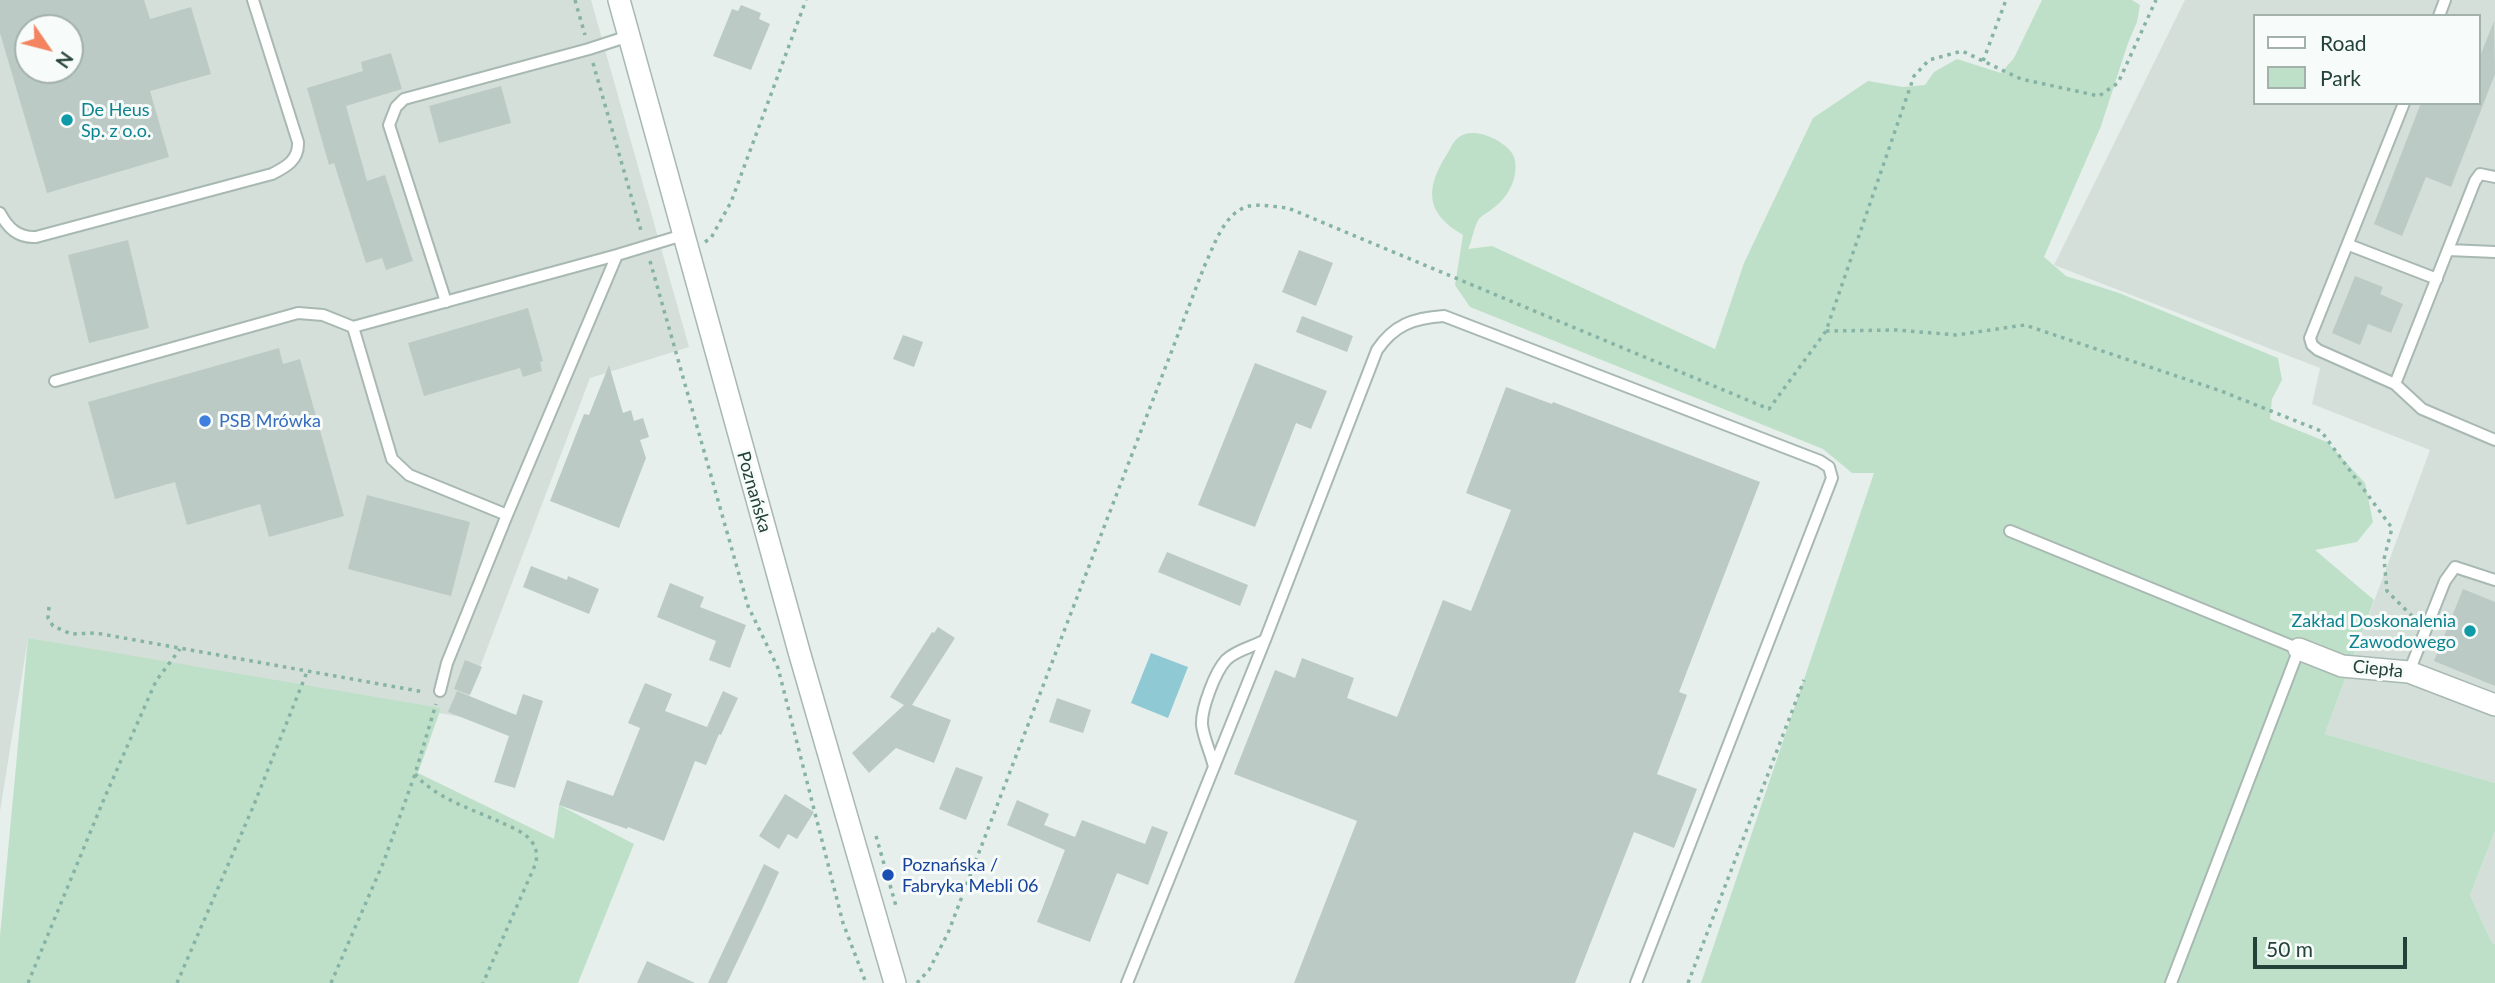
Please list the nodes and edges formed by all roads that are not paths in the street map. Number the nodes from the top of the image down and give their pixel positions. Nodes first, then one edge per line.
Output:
1 (253, 0) edge
2 (619, 0) edge
3 (629, 36) junction
4 (2403, 105) edge
5 (2495, 177) edge
6 (0, 213) edge
7 (686, 244) junction
8 (2349, 245) junction
9 (2448, 250) junction
10 (2495, 252) edge
11 (617, 255) junction
12 (2437, 279) junction
13 (446, 302) junction
14 (353, 327) junction
15 (55, 381) dead end
16 (2395, 384) junction
17 (2495, 440) edge
18 (507, 515) junction
19 (2010, 531) dead end
20 (2495, 580) edge
21 (1265, 640) junction
22 (2299, 649) junction
23 (2409, 672) junction
24 (440, 691) road end
25 (2495, 705) edge
26 (1214, 767) junction
27 (895, 983) edge
28 (1127, 983) edge
29 (1636, 983) edge
30 (2171, 983) edge

1 - 6 lane
2 - 3 street, Poznańska
3 - 7 street, Poznańska
3 - 13 lane
4 - 8 lane
5 - 9 lane
7 - 11 lane
7 - 27 street, Poznańska
8 - 12 lane
8 - 16 lane
9 - 10 lane
9 - 12 lane
11 - 13 lane
11 - 18 lane
12 - 16 lane
13 - 14 lane
14 - 15 lane
14 - 18 lane
16 - 17 lane
18 - 24 lane
19 - 22 lane
20 - 23 lane
21 - 26 lane
21 - 26 lane
21 - 29 lane
22 - 23 street, Ciepła
22 - 30 lane
23 - 25 street, Ciepła
26 - 28 lane

